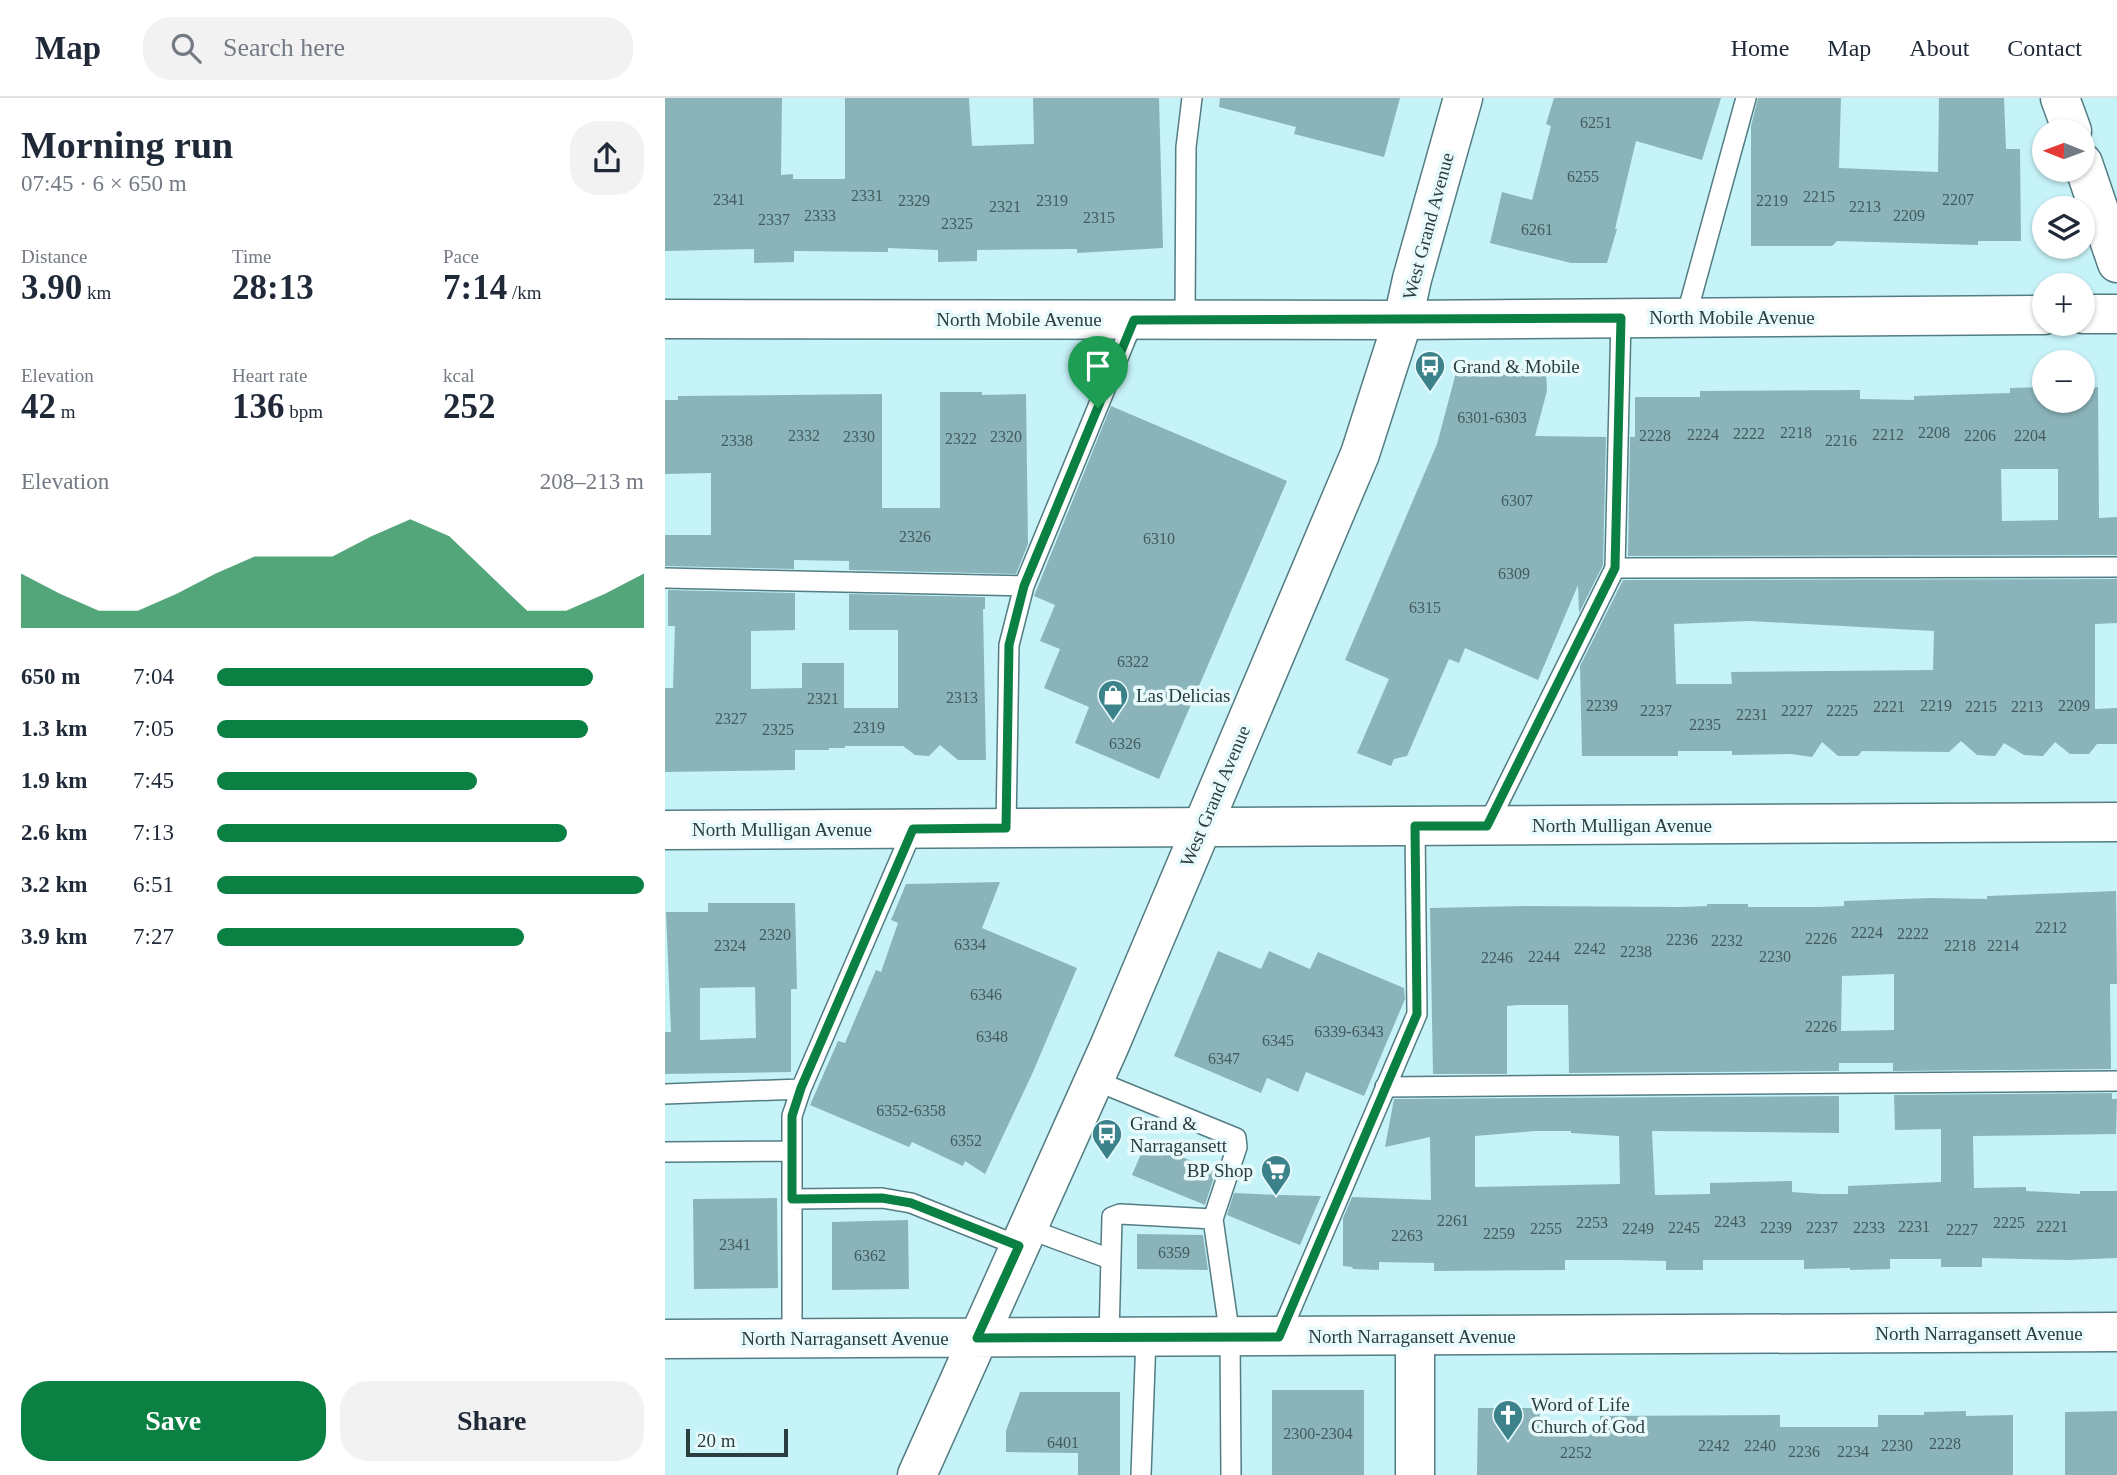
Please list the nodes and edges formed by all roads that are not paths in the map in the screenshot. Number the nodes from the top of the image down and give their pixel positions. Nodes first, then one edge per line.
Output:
1 (1192, 98) edge
2 (1463, 98) edge
3 (1746, 98) edge
4 (2060, 98) edge
5 (2068, 119) edge
6 (2089, 182) edge
7 (2117, 263) edge
8 (2095, 314) edge
9 (2117, 314) edge
10 (2032, 315) edge
11 (1686, 317) junction
12 (1621, 318) junction
13 (665, 319) edge
14 (1134, 320) junction
15 (1185, 320) junction
16 (1403, 320) junction
17 (2117, 567) edge
18 (1615, 568) junction
19 (665, 578) edge
20 (1024, 586) junction
21 (2117, 822) edge
22 (1415, 826) junction
23 (1487, 826) junction
24 (1202, 827) junction
25 (1006, 828) junction
26 (913, 829) junction
27 (665, 830) edge
28 (1094, 1080) junction
29 (2117, 1081) edge
30 (1385, 1087) junction
31 (801, 1088) junction
32 (665, 1094) edge
33 (792, 1151) junction
34 (665, 1152) edge
35 (792, 1199) junction
36 (1213, 1219) junction
37 (1023, 1237) junction
38 (1109, 1259) junction
39 (2117, 1332) edge
40 (1415, 1336) junction
41 (1128, 1337) junction
42 (1230, 1337) junction
43 (1279, 1337) junction
44 (977, 1338) junction
45 (665, 1339) edge
46 (792, 1339) junction
47 (917, 1475) edge
48 (1141, 1475) edge
49 (1231, 1475) edge
50 (1415, 1475) edge

1 - 15 lane
2 - 16 street, West Grand Avenue
3 - 11 lane
4 - 5 street
6 - 7 street
8 - 9 street
10 - 11 street, North Mobile Avenue
11 - 12 street, North Mobile Avenue
12 - 16 street, North Mobile Avenue
12 - 18 lane
13 - 14 street, North Mobile Avenue
14 - 15 street, North Mobile Avenue
14 - 20 lane
15 - 16 street, North Mobile Avenue
16 - 24 street, West Grand Avenue
17 - 18 lane
18 - 23 lane
19 - 20 lane
20 - 25 lane
21 - 23 street, North Mulligan Avenue
22 - 23 street, North Mulligan Avenue
22 - 24 street, North Mulligan Avenue
22 - 30 lane
24 - 25 street, North Mulligan Avenue
24 - 28 street, West Grand Avenue
25 - 26 street, North Mulligan Avenue
26 - 27 street, North Mulligan Avenue
26 - 31 lane
28 - 36 lane
28 - 37 street, West Grand Avenue
29 - 30 lane
30 - 43 lane
31 - 32 lane
31 - 33 lane
33 - 34 lane
33 - 35 lane
35 - 37 lane
35 - 46 lane
36 - 38 lane
36 - 42 lane
37 - 38 lane
37 - 44 street, West Grand Avenue
38 - 41 lane
39 - 40 street, North Narragansett Avenue
40 - 43 street, North Narragansett Avenue
40 - 50 street
41 - 42 street, North Narragansett Avenue
41 - 44 street, North Narragansett Avenue
41 - 48 lane
42 - 43 street, North Narragansett Avenue
42 - 49 lane
44 - 46 street, North Narragansett Avenue
44 - 47 street, West Grand Avenue
45 - 46 street, North Narragansett Avenue

